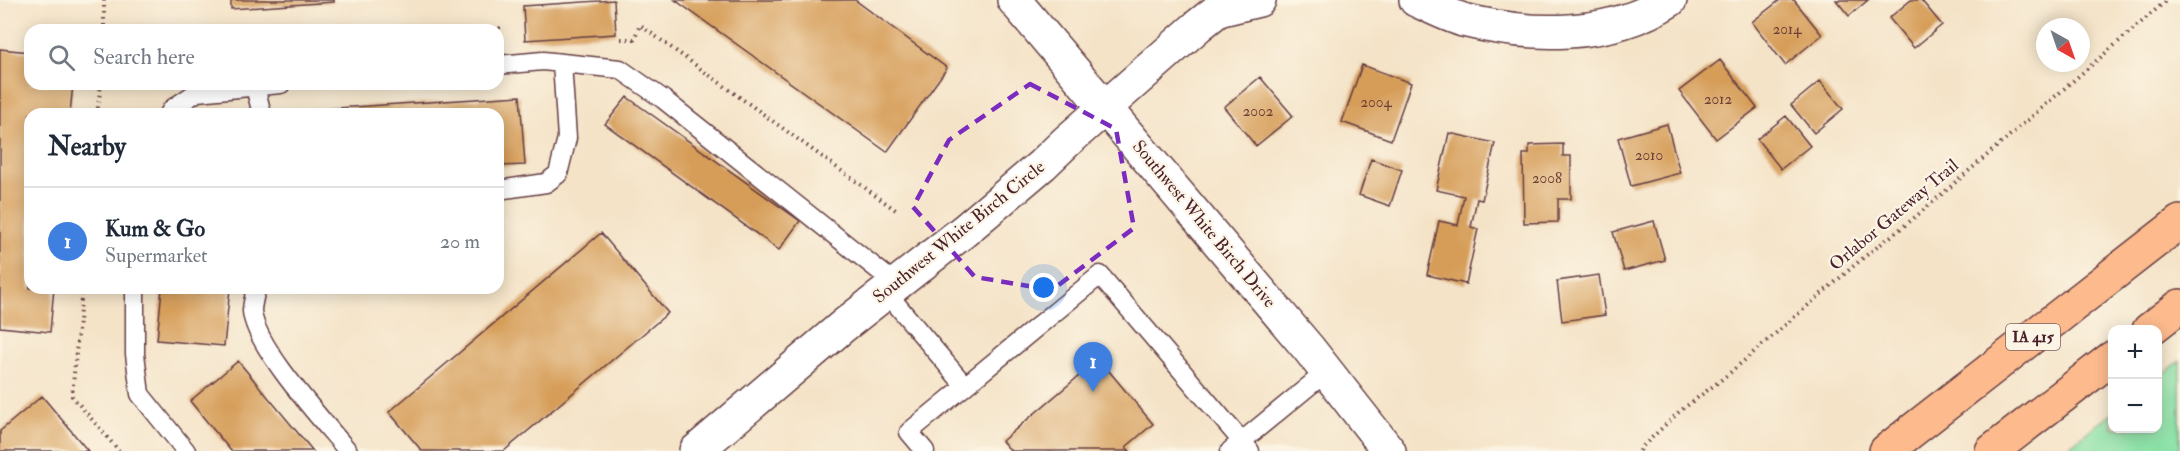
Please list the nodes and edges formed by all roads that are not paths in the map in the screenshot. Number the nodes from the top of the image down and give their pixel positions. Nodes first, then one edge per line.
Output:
1 (1014, 0) edge
2 (1259, 0) edge
3 (1416, 0) edge
4 (1670, 0) edge
5 (1220, 5) edge
6 (562, 63) junction
7 (504, 64) edge
8 (220, 90) edge
9 (256, 90) edge
10 (173, 108) edge
11 (260, 108) edge
12 (1106, 108) junction
13 (504, 190) edge
14 (2180, 222) edge
15 (891, 288) junction
16 (135, 294) edge
17 (255, 294) edge
18 (2180, 306) edge
19 (2155, 325) edge
20 (2108, 361) edge
21 (1326, 372) junction
22 (965, 386) junction
23 (1240, 448) edge
24 (186, 451) edge
25 (348, 451) edge
26 (696, 451) edge
27 (925, 451) edge
28 (1389, 451) edge
29 (1886, 451) edge
30 (1992, 451) edge

1 - 12 street, Southwest White Birch Drive
2 - 5 street, Southwest White Birch Circle
3 - 4 street
5 - 12 street, Southwest White Birch Circle
6 - 7 lane
6 - 13 lane
6 - 15 lane
8 - 10 lane
9 - 11 lane
12 - 15 street, Southwest White Birch Circle
12 - 21 street, Southwest White Birch Drive
14 - 29 main road, IA 415
15 - 22 lane
15 - 26 street, Southwest White Birch Circle
16 - 24 lane
17 - 25 lane
18 - 19 main road
20 - 30 main road
21 - 23 lane
21 - 28 street, Southwest White Birch Drive
22 - 23 lane
22 - 27 lane

